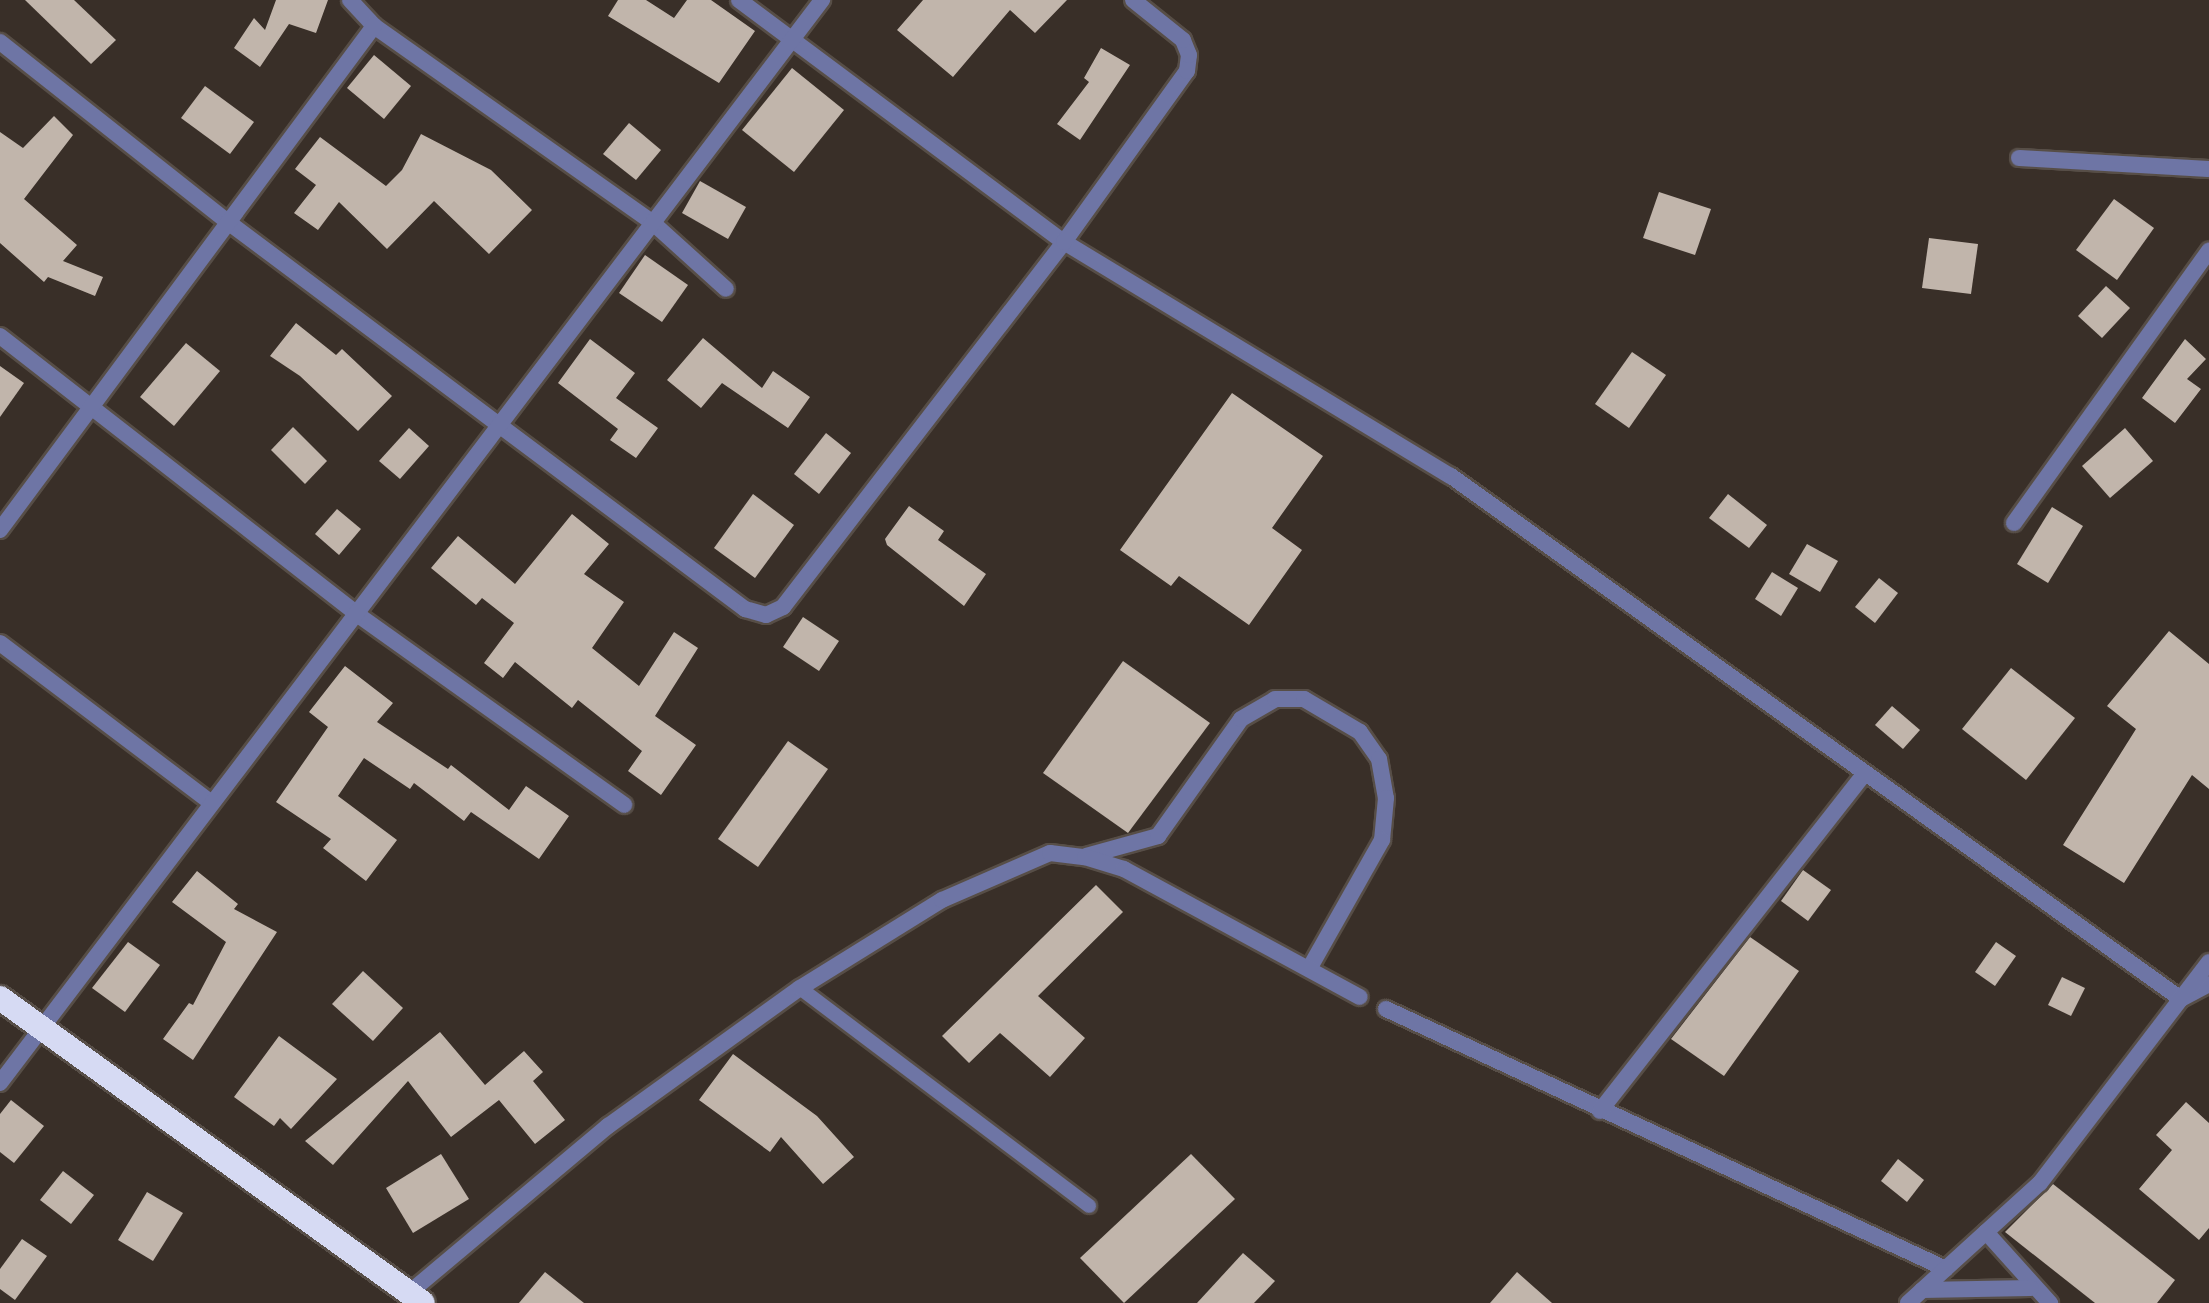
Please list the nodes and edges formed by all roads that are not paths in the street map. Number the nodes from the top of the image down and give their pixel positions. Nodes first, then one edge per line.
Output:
1 (350, 0) edge
2 (739, 0) edge
3 (822, 0) edge
4 (1133, 0) edge
5 (374, 26) junction
6 (795, 39) junction
7 (0, 42) edge
8 (2019, 158) dead end
9 (2209, 169) edge
10 (228, 222) junction
11 (653, 223) junction
12 (1064, 242) junction
13 (2209, 251) edge
14 (726, 289) dead end
15 (0, 336) edge
16 (91, 404) junction
17 (500, 426) junction
18 (2014, 523) dead end
19 (0, 530) edge
20 (358, 615) junction
21 (0, 643) edge
22 (1865, 773) junction
23 (210, 802) junction
24 (624, 805) dead end
25 (1085, 857) junction
26 (2209, 962) edge
27 (1309, 969) junction
28 (2209, 984) edge
29 (800, 988) junction
30 (1360, 997) dead end
31 (0, 998) edge
32 (2181, 999) junction
33 (1386, 1009) dead end
34 (39, 1027) junction
35 (0, 1083) edge
36 (1600, 1111) junction
37 (1089, 1206) dead end
38 (1986, 1232) junction
39 (1946, 1269) junction
40 (2031, 1288) junction
41 (1922, 1290) junction
42 (416, 1298) edge
43 (1908, 1303) edge
44 (2050, 1303) edge

1 - 5 street
2 - 6 street
3 - 6 street
4 - 12 street
5 - 10 street
5 - 11 street
6 - 11 street
6 - 12 street
7 - 10 street
8 - 9 street
10 - 16 street
10 - 17 street
11 - 14 street
11 - 17 street
12 - 17 street
12 - 22 street
13 - 18 street
15 - 16 street
16 - 19 street
16 - 20 street
17 - 20 street
20 - 23 street
20 - 24 street
21 - 23 street
22 - 32 street
22 - 36 street
23 - 34 street
25 - 27 street
25 - 27 street
25 - 29 street
26 - 32 street
27 - 30 street
28 - 32 street
29 - 37 lane
29 - 42 street
31 - 34 highway
32 - 38 street
33 - 36 street
34 - 35 street
34 - 42 highway
36 - 39 street
38 - 39 street
38 - 40 street
39 - 41 street
40 - 41 street
40 - 44 street
41 - 43 street

